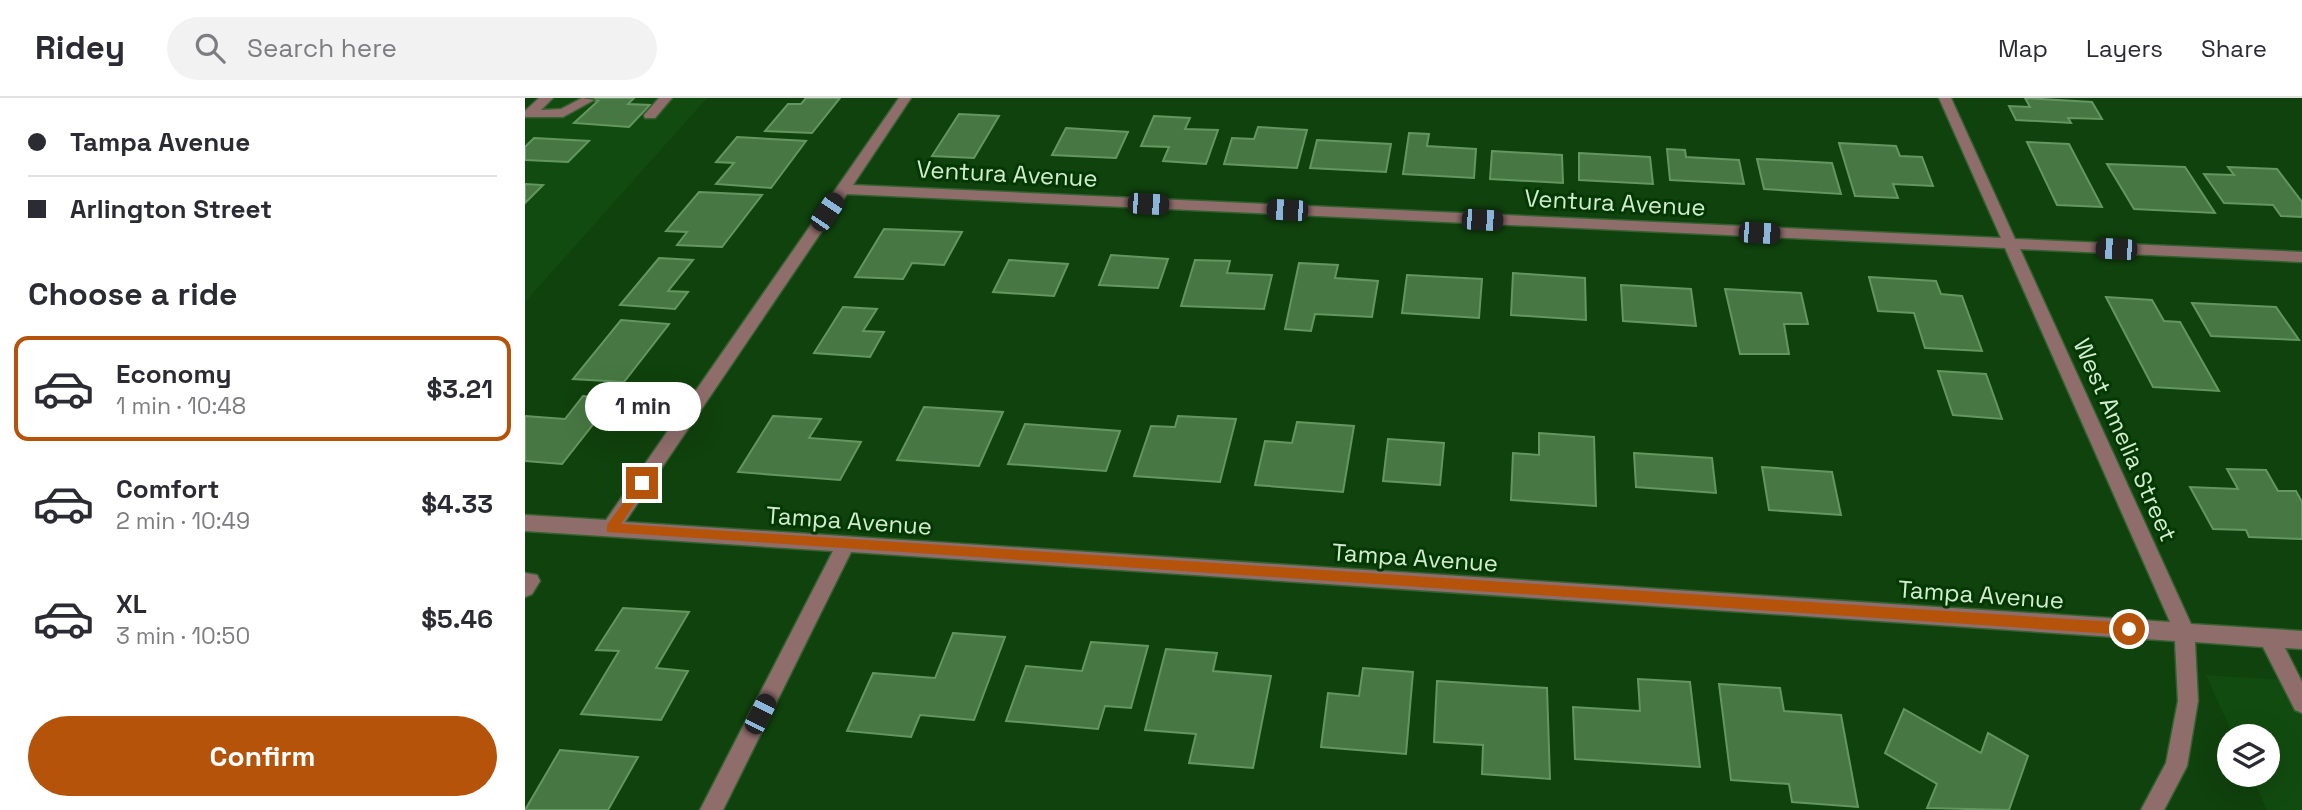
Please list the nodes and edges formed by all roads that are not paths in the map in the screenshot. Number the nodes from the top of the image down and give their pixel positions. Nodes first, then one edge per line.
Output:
1 (547, 98) edge
2 (666, 98) edge
3 (905, 98) edge
4 (1945, 98) edge
5 (588, 100) dead end
6 (527, 114) edge
7 (650, 116) dead end
8 (842, 189) junction
9 (2010, 245) junction
10 (2302, 257) edge
11 (525, 523) edge
12 (611, 528) junction
13 (845, 546) junction
14 (525, 581) edge
15 (525, 588) edge
16 (2185, 633) junction
17 (2269, 638) junction
18 (2302, 640) edge
19 (2302, 703) edge
20 (711, 810) edge
21 (2152, 810) edge

1 - 6 street
2 - 7 street
3 - 8 street
4 - 9 street, West Amelia Street
5 - 6 street
8 - 9 street, Ventura Avenue
8 - 12 street
9 - 10 street, Ventura Avenue
9 - 16 street, West Amelia Street
11 - 12 street, Tampa Avenue
12 - 13 street, Tampa Avenue
13 - 16 street, Tampa Avenue
13 - 20 street
14 - 15 street
16 - 17 street, Tampa Avenue
16 - 21 street, West Amelia Street
17 - 18 street, Tampa Avenue
17 - 19 street

